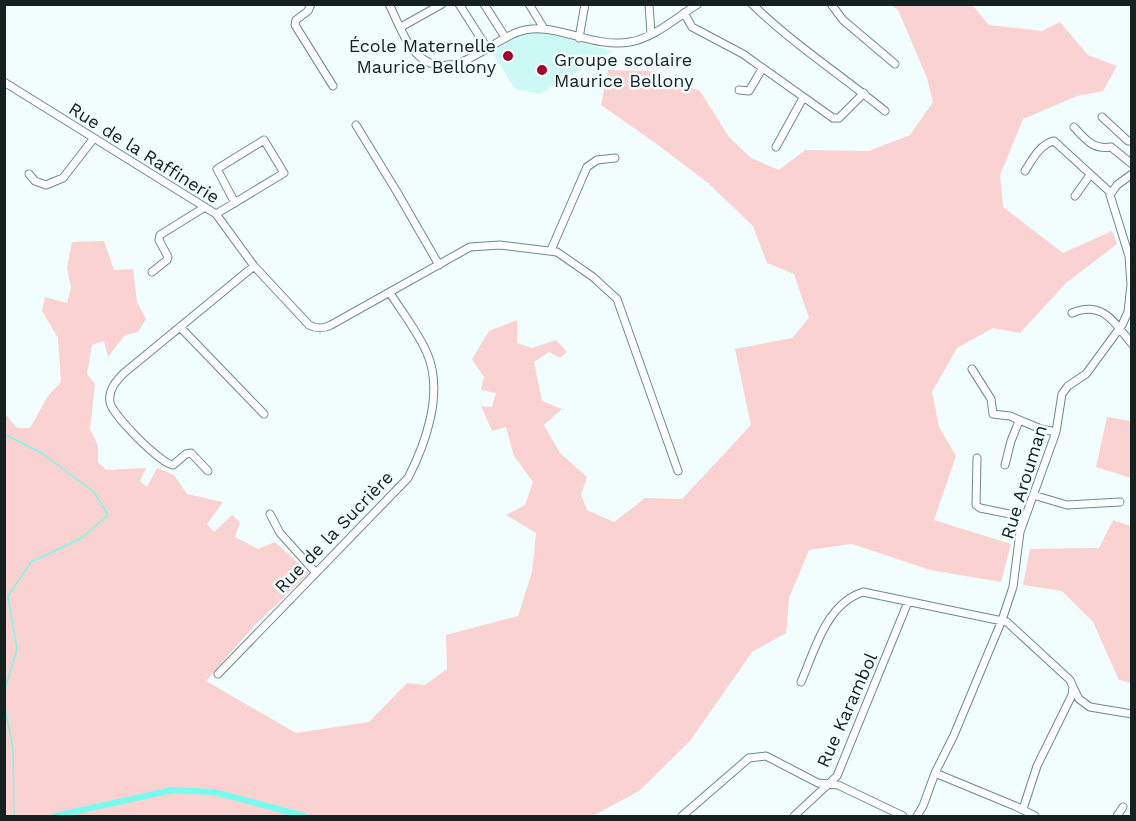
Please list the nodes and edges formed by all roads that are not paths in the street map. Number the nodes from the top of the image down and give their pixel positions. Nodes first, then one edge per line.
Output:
1 (311, 4) edge
2 (389, 4) edge
3 (442, 4) edge
4 (459, 4) edge
5 (484, 4) edge
6 (530, 4) edge
7 (585, 4) edge
8 (649, 4) edge
9 (698, 4) edge
10 (752, 4) edge
11 (831, 4) edge
12 (684, 13) junction
13 (401, 27) junction
14 (543, 27) junction
15 (651, 34) junction
16 (504, 38) junction
17 (579, 38) junction
18 (487, 48) junction
19 (895, 64) dead end
20 (762, 69) junction
21 (4, 82) edge
22 (333, 86) dead end
23 (739, 90) dead end
24 (864, 93) junction
25 (803, 98) junction
26 (885, 111) dead end
27 (1102, 117) dead end
28 (356, 125) dead end
29 (1074, 127) dead end
30 (94, 138) junction
31 (1131, 141) edge
32 (776, 147) dead end
33 (615, 158) dead end
34 (1131, 164) edge
35 (1025, 171) dead end
36 (29, 174) dead end
37 (1131, 174) edge
38 (1090, 175) junction
39 (1111, 193) junction
40 (1075, 196) dead end
41 (235, 203) junction
42 (205, 207) junction
43 (216, 214) junction
44 (551, 250) junction
45 (439, 265) junction
46 (254, 266) junction
47 (152, 272) dead end
48 (390, 293) junction
49 (1072, 313) dead end
50 (180, 327) junction
51 (1119, 329) junction
52 (1131, 344) edge
53 (972, 369) dead end
54 (264, 414) dead end
55 (1019, 421) junction
56 (1056, 432) junction
57 (977, 458) dead end
58 (1005, 465) dead end
59 (208, 471) dead end
60 (678, 471) dead end
61 (1033, 495) junction
62 (1120, 502) dead end
63 (270, 514) dead end
64 (1024, 517) junction
65 (316, 573) junction
66 (908, 602) junction
67 (1002, 620) junction
68 (218, 674) dead end
69 (801, 682) dead end
70 (1073, 687) junction
71 (1131, 714) edge
72 (935, 772) junction
73 (830, 783) junction
74 (1123, 807) dead end
75 (1023, 809) junction
76 (682, 816) edge
77 (794, 816) edge
78 (903, 816) edge
79 (917, 816) edge
80 (1035, 816) edge
81 (1117, 816) edge

1 - 22 street
2 - 13 street
3 - 13 street
4 - 18 street
5 - 16 street
6 - 14 street
7 - 17 street
8 - 15 street
9 - 12 street
10 - 24 street
11 - 19 street
12 - 15 street
12 - 20 street
13 - 18 street
14 - 16 street
14 - 17 street
15 - 17 street
16 - 18 street
20 - 23 street
20 - 25 street
21 - 30 street, Rue de la Raffinerie
24 - 25 street
24 - 26 street
25 - 32 street
27 - 31 street
28 - 45 street
29 - 34 street
30 - 36 street
30 - 42 street, Rue de la Raffinerie
33 - 44 street
35 - 38 street
37 - 39 street
38 - 39 street
38 - 40 street
39 - 51 street, Rue Arouman
41 - 41 street
41 - 43 street
42 - 43 street, Rue de la Raffinerie
42 - 47 street
43 - 46 street, Rue de la Raffinerie
44 - 45 street, Rue de la Raffinerie
44 - 60 street, Rue de la Raffinerie
45 - 48 street, Rue de la Raffinerie
46 - 48 street, Rue de la Raffinerie
46 - 50 street
48 - 65 street, Rue de la Sucrière
49 - 51 street
50 - 54 street
50 - 59 street
51 - 52 street
51 - 56 street, Rue Arouman
53 - 55 street
55 - 56 street
55 - 58 street
56 - 61 street, Rue Arouman
57 - 64 street
61 - 62 street
61 - 64 street, Rue Arouman
63 - 65 street
64 - 67 street, Rue Arouman
65 - 68 street, Rue de la Sucrière
66 - 67 street
66 - 69 street
66 - 73 street, Rue Karambol
67 - 70 street
67 - 72 street, Rue Arouman
70 - 71 street
70 - 75 street
72 - 75 street
72 - 79 street, Rue Arouman
73 - 76 street
73 - 77 street, Rue Karambol
73 - 78 street
74 - 81 street
75 - 80 street

